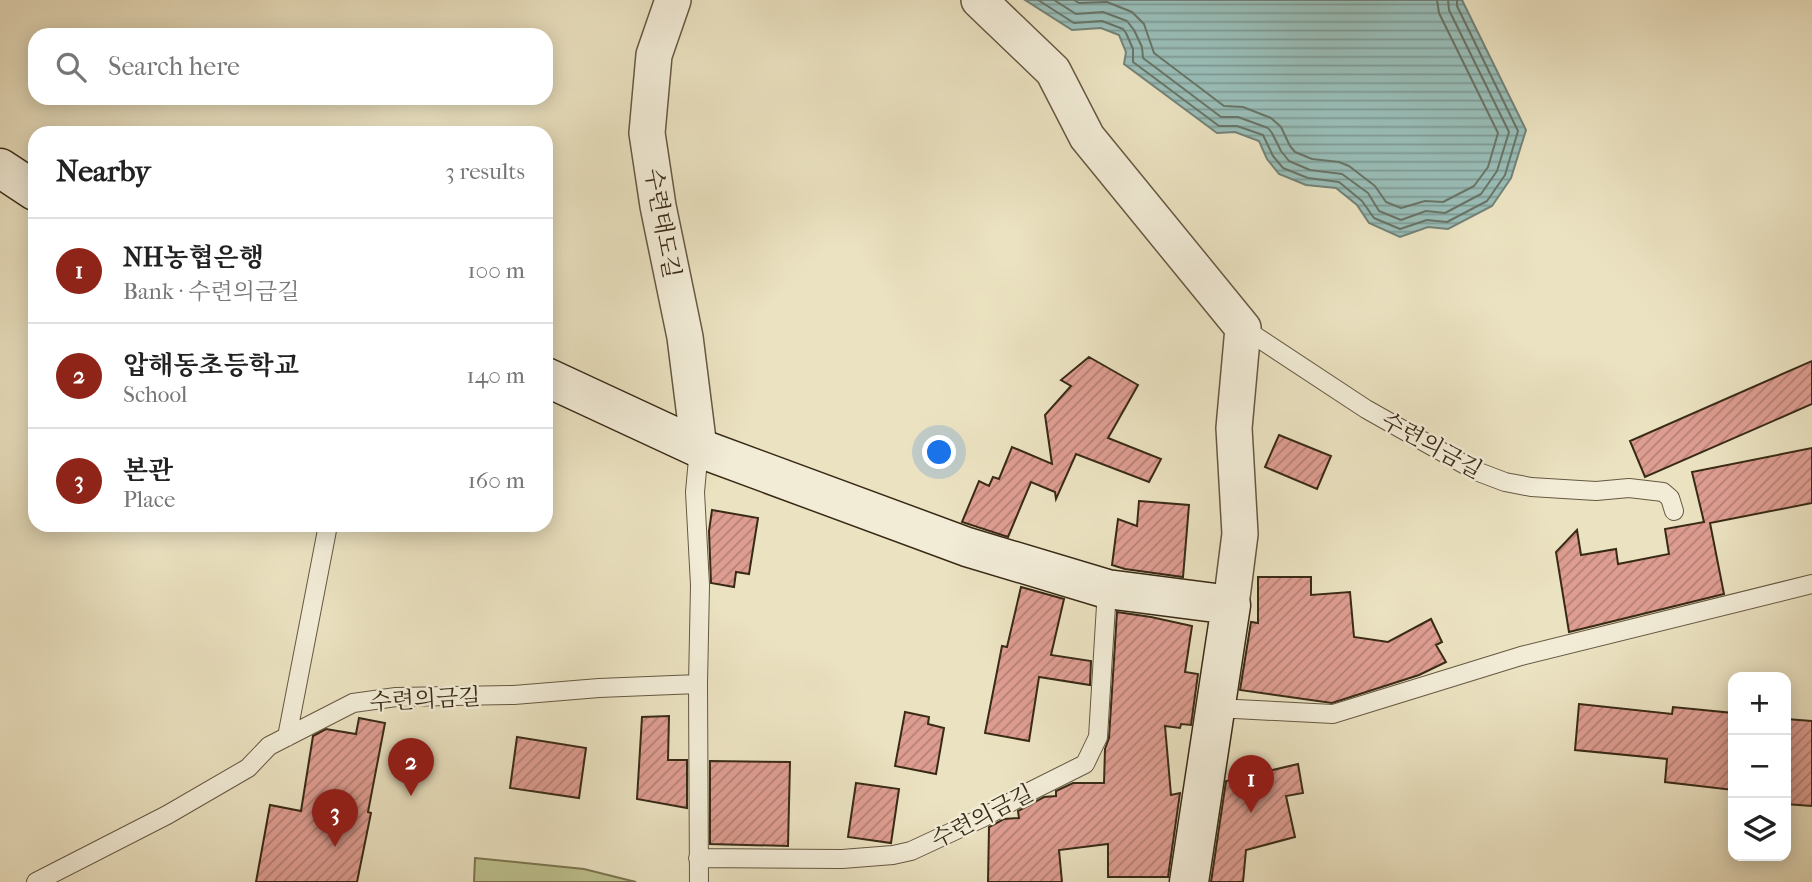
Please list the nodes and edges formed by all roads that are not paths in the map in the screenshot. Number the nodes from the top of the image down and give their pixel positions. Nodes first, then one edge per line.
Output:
1 (673, 0) edge
2 (979, 0) edge
3 (0, 168) edge
4 (28, 186) edge
5 (1242, 328) junction
6 (553, 380) edge
7 (699, 448) junction
8 (1674, 511) dead end
9 (327, 532) edge
10 (1812, 584) edge
11 (1107, 589) junction
12 (1231, 605) junction
13 (698, 684) junction
14 (1216, 708) junction
15 (287, 737) junction
16 (698, 858) junction
17 (36, 882) edge
18 (699, 882) edge
19 (1189, 882) edge

1 - 7 street, 수련태도길
2 - 5 street, 수련의금길
3 - 4 street
5 - 8 lane, 수련의금길
5 - 12 street
6 - 7 street
7 - 11 street
7 - 13 lane
9 - 15 lane
10 - 14 lane
11 - 12 street
11 - 16 lane, 수련의금길
12 - 14 street
13 - 15 lane, 수련의금길
13 - 16 lane
14 - 19 street
15 - 17 lane, 수련의금길
16 - 18 lane

